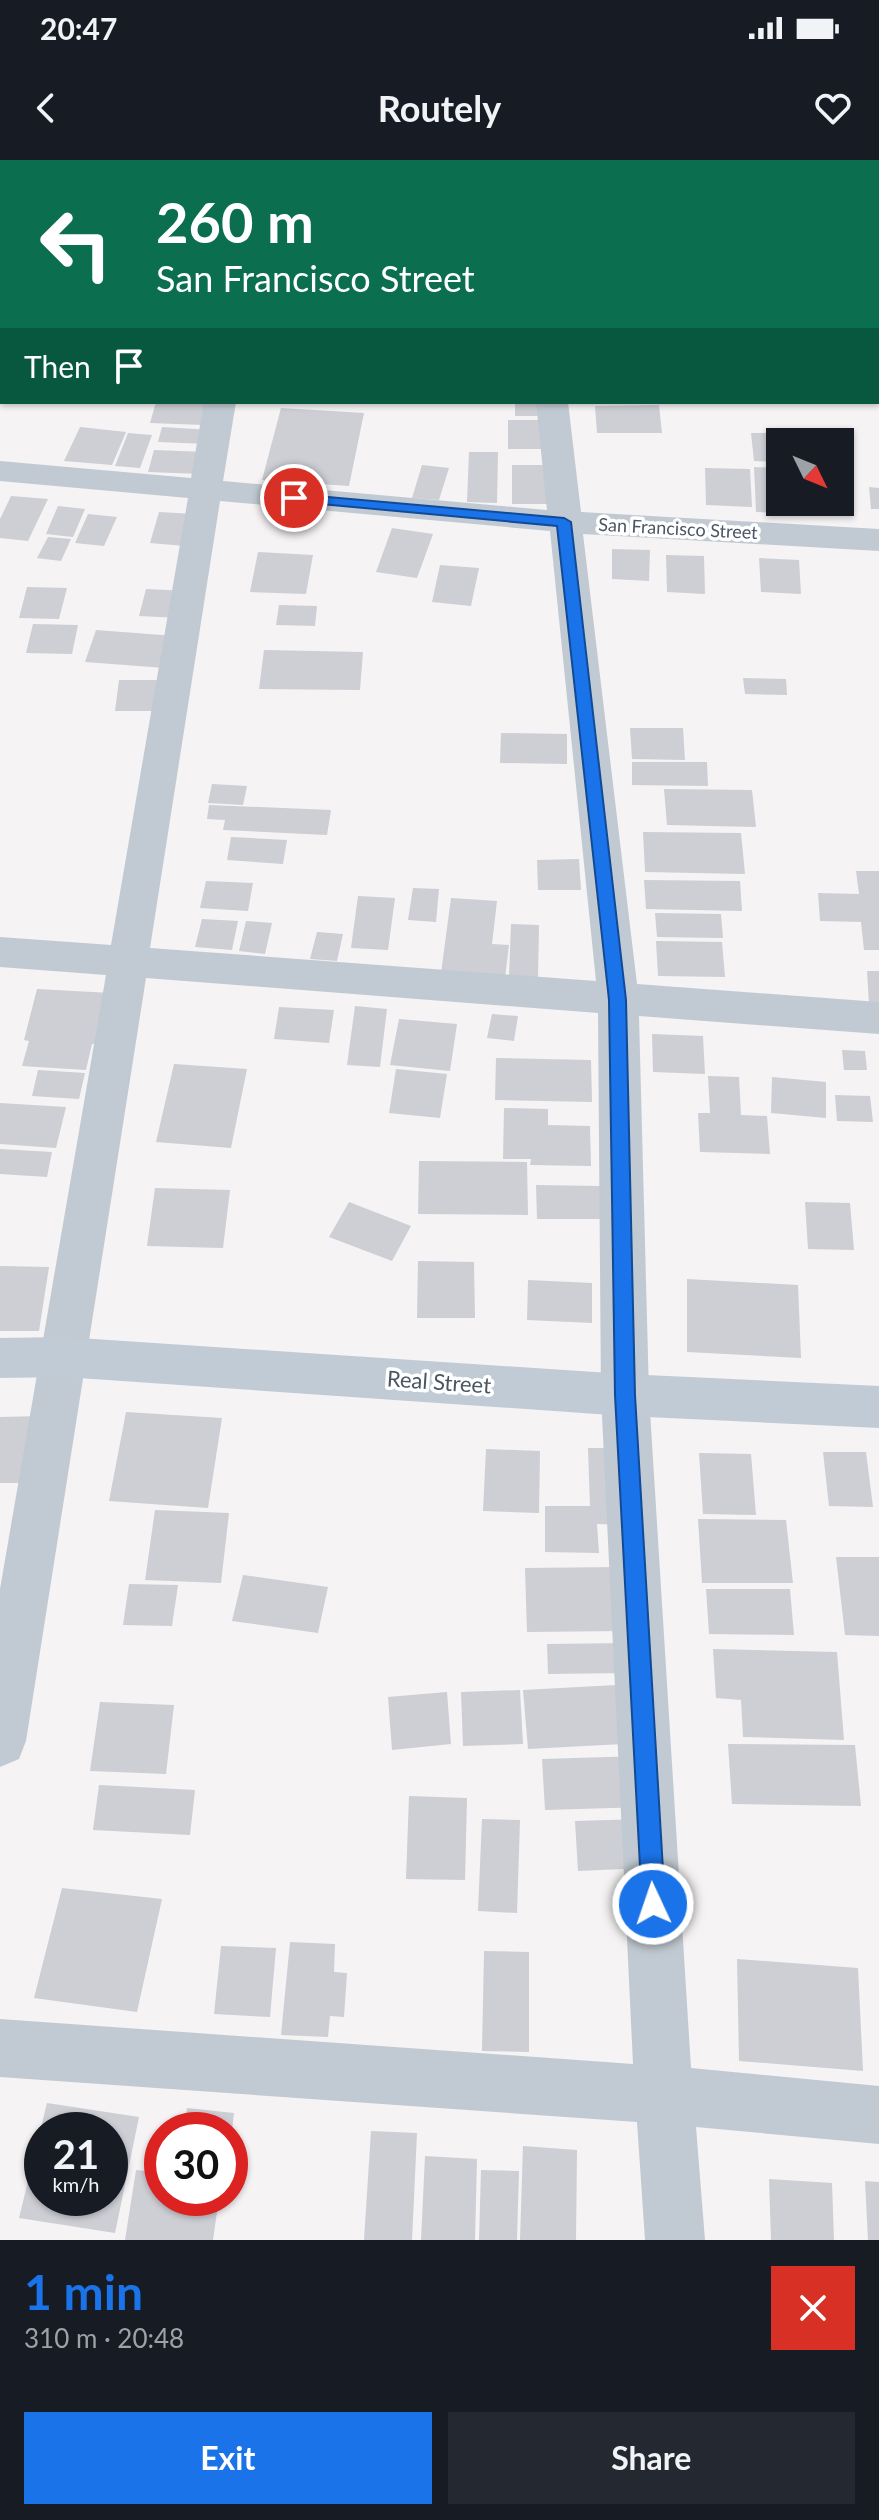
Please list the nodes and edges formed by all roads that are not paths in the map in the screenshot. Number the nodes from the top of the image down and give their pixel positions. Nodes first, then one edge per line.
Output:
1 (220, 404) edge
2 (552, 404) edge
3 (0, 471) edge
4 (204, 490) junction
5 (564, 522) junction
6 (879, 540) edge
7 (0, 952) edge
8 (128, 961) junction
9 (618, 1000) junction
10 (879, 1018) edge
11 (64, 1357) junction
12 (0, 1358) edge
13 (625, 1395) junction
14 (879, 1407) edge
15 (0, 1741) edge
16 (0, 2048) edge
17 (664, 2095) junction
18 (879, 2115) edge
19 (675, 2240) edge

1 - 4 street
2 - 5 street
3 - 4 street, San Francisco Street
4 - 5 street, San Francisco Street
4 - 8 street
5 - 6 street, San Francisco Street
5 - 9 street
7 - 8 street
8 - 9 street
8 - 11 street
9 - 10 street
9 - 13 street
11 - 12 main road, Real Street
11 - 13 main road, Real Street
11 - 15 street
13 - 14 main road, Real Street
13 - 17 street
16 - 17 street
17 - 18 street
17 - 19 street

